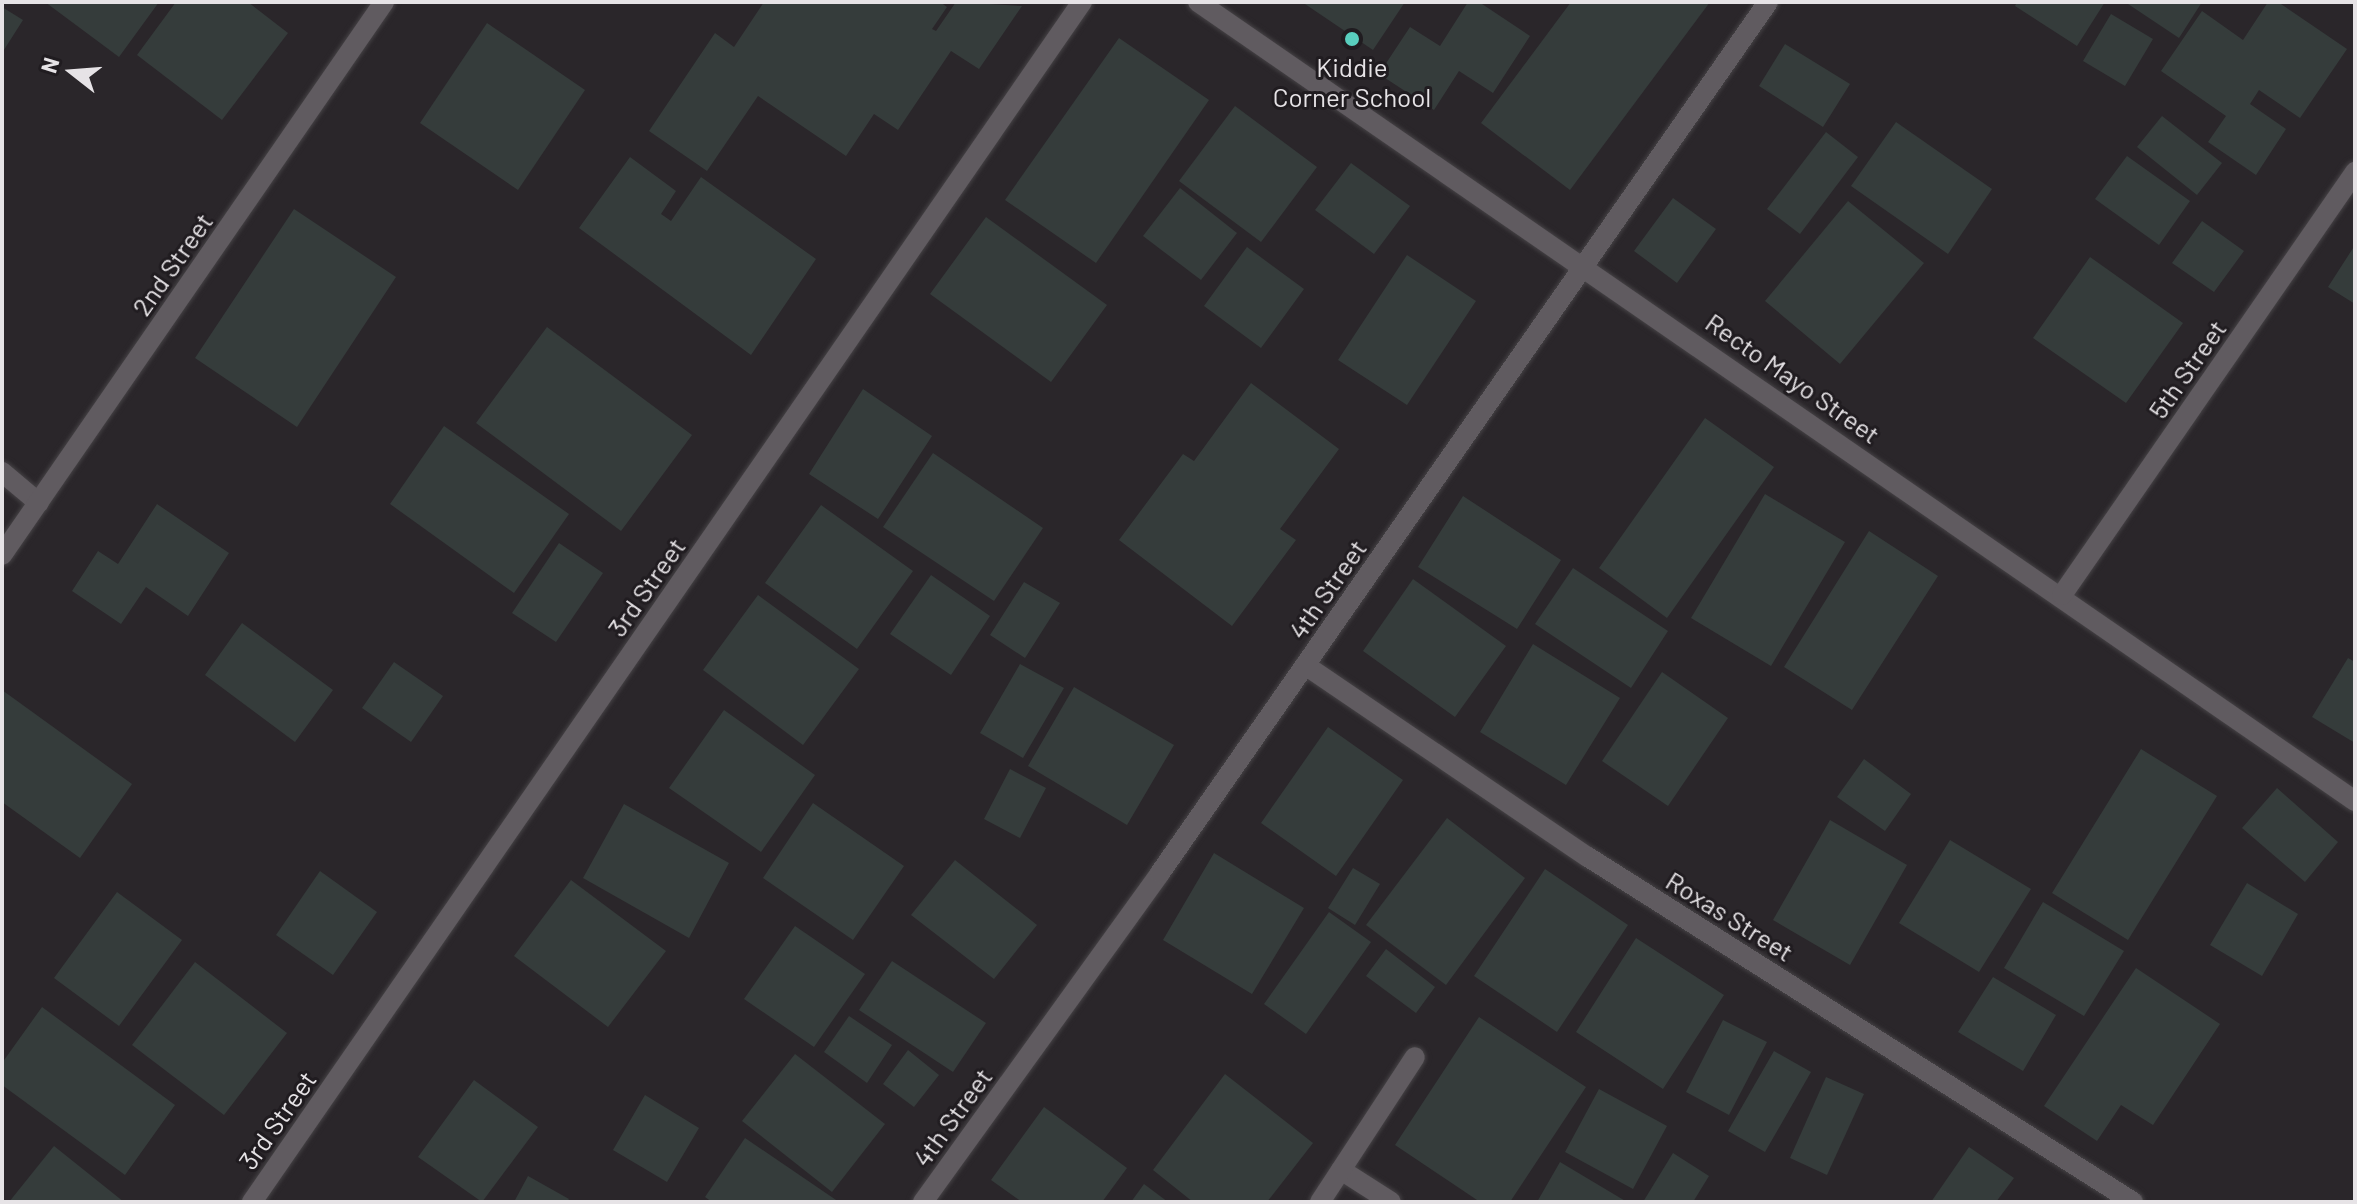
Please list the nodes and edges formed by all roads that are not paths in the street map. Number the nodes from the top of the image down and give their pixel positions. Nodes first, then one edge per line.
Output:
1 (384, 2) edge
2 (1082, 2) edge
3 (1198, 2) edge
4 (1768, 2) edge
5 (2355, 172) edge
6 (1585, 267) junction
7 (2, 472) edge
8 (39, 503) junction
9 (2, 555) edge
10 (2062, 595) junction
11 (1305, 665) junction
12 (2355, 801) edge
13 (1415, 1057) dead end
14 (1341, 1170) junction
15 (252, 1202) edge
16 (923, 1202) edge
17 (1320, 1202) edge
18 (1391, 1202) edge
19 (2133, 1202) edge

1 - 8 street, 2nd Street
2 - 15 street, 3rd Street
3 - 6 street, Recto Mayo Street
4 - 6 street, 4th Street
5 - 10 street, 5th Street
6 - 10 street, Recto Mayo Street
6 - 11 street, 4th Street
7 - 8 street
8 - 9 street, 2nd Street
10 - 12 street, Recto Mayo Street
11 - 16 street, 4th Street
11 - 19 street, Roxas Street
13 - 14 street
14 - 17 street
14 - 18 street

